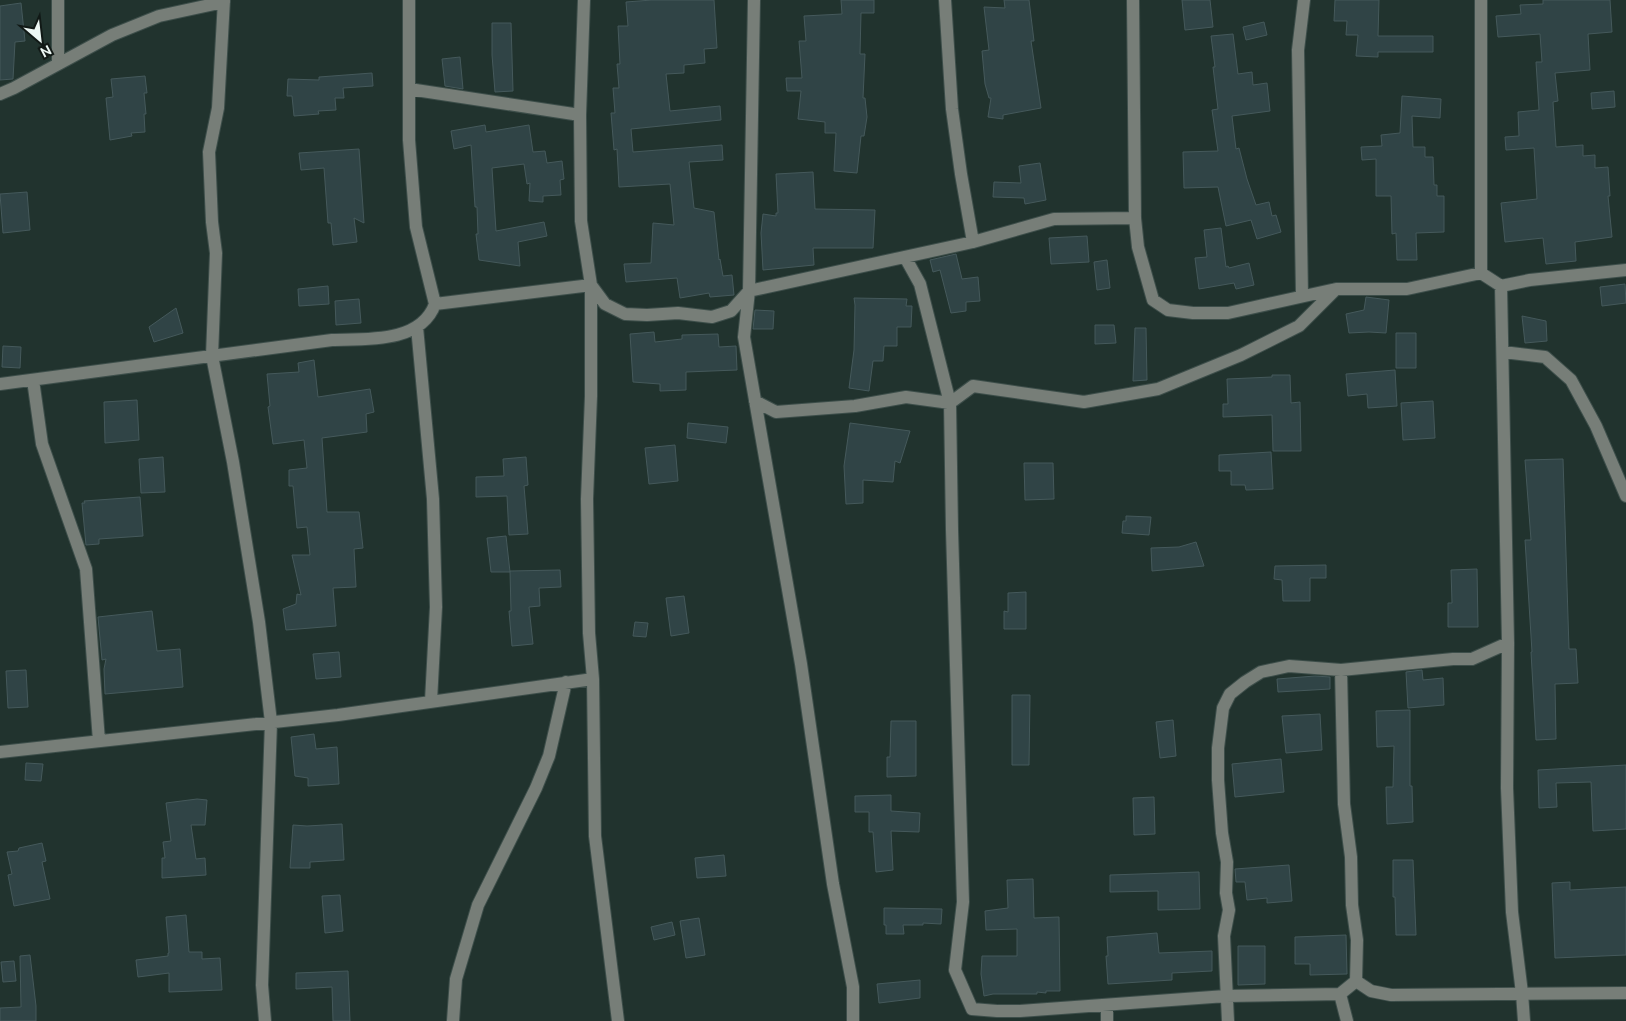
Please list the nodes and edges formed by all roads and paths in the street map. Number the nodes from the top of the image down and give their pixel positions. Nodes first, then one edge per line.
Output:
1 (58, 0) edge
2 (409, 0) edge
3 (584, 0) edge
4 (754, 0) edge
5 (945, 0) edge
6 (1134, 0) edge
7 (1304, 0) edge
8 (1481, 0) edge
9 (224, 1) edge
10 (58, 64) junction
11 (409, 89) junction
12 (0, 94) edge
13 (580, 115) junction
14 (1135, 218) junction
15 (973, 242) junction
16 (905, 257) junction
17 (1626, 270) edge
18 (1481, 273) junction
19 (591, 285) junction
20 (1501, 286) junction
21 (1336, 289) junction
22 (749, 291) junction
23 (1302, 296) junction
24 (435, 304) junction
25 (417, 327) junction
26 (1503, 352) junction
27 (212, 356) junction
28 (33, 380) junction
29 (0, 384) edge
30 (755, 401) junction
31 (950, 403) junction
32 (1626, 496) edge
33 (1508, 644) junction
34 (1340, 670) junction
35 (593, 678) junction
36 (566, 682) junction
37 (432, 701) junction
38 (270, 722) junction
39 (100, 741) junction
40 (0, 752) edge
41 (1356, 981) junction
42 (1522, 993) junction
43 (1626, 993) edge
44 (1340, 994) junction
45 (1226, 996) junction
46 (1107, 1005) junction
47 (973, 1015) edge
48 (264, 1021) edge
49 (453, 1021) edge
50 (618, 1021) edge
51 (853, 1021) edge
52 (1107, 1021) edge
53 (1228, 1021) edge
54 (1347, 1021) edge
55 (1524, 1021) edge

1 - 10 street
2 - 11 street
3 - 13 street
4 - 22 street
5 - 15 street
6 - 14 street
7 - 23 street
8 - 18 street
9 - 10 street
9 - 27 street
10 - 12 street
11 - 13 street
11 - 24 street
13 - 19 street
14 - 15 street
14 - 23 street
15 - 16 street
16 - 22 street
16 - 31 street
17 - 20 street
18 - 20 street
18 - 21 street
19 - 22 street
19 - 24 street
19 - 35 street
20 - 26 street
21 - 23 street
21 - 31 street
22 - 30 street
24 - 25 street
25 - 27 street
25 - 37 street
26 - 32 street
26 - 33 street
27 - 28 street
27 - 38 street
28 - 29 street
28 - 39 street
30 - 31 street
30 - 51 street
31 - 47 street
33 - 34 street
33 - 42 street
34 - 41 street
34 - 45 street
35 - 36 street
35 - 50 street
36 - 37 street
36 - 49 street
37 - 38 street
38 - 39 street
38 - 48 street
39 - 40 street
41 - 42 street
41 - 44 street
42 - 43 street
42 - 55 street
44 - 45 street
44 - 54 street
45 - 46 street
45 - 53 street
46 - 47 street
46 - 52 street

